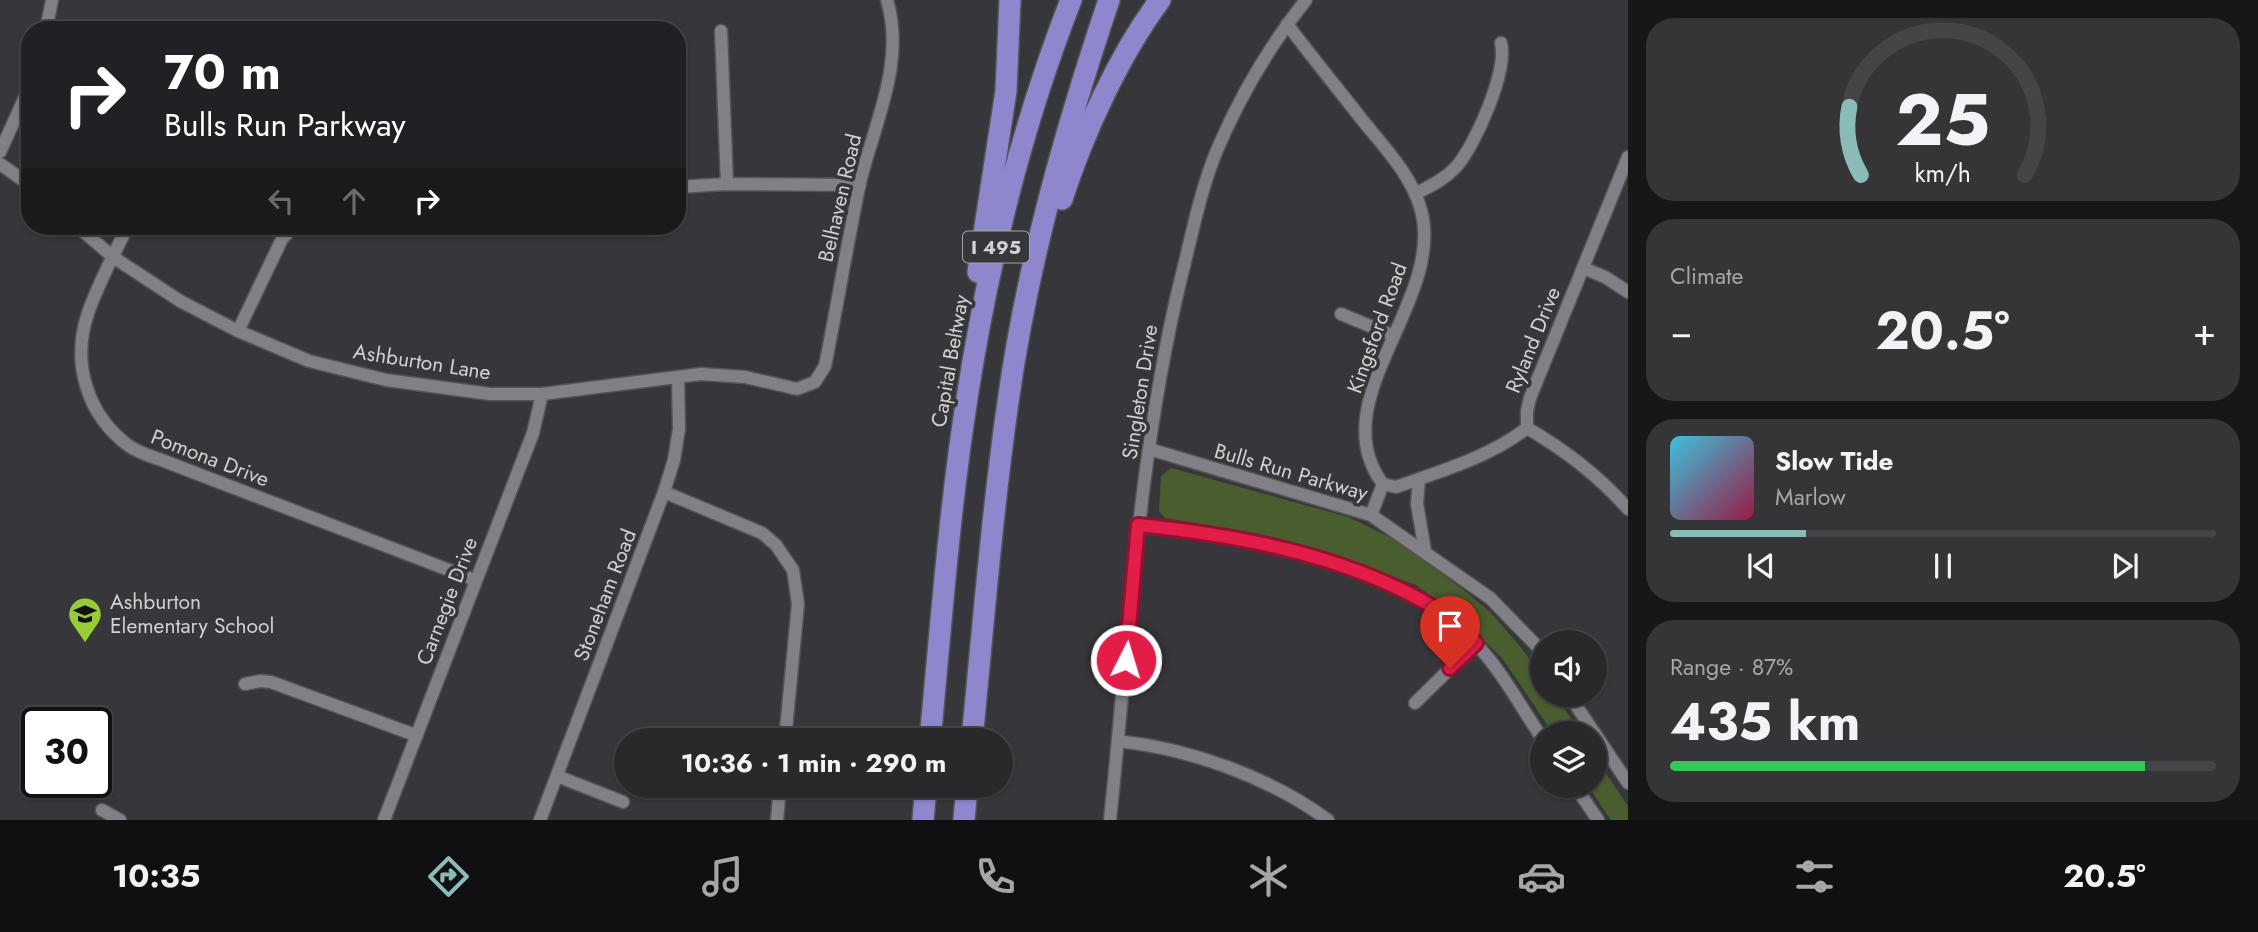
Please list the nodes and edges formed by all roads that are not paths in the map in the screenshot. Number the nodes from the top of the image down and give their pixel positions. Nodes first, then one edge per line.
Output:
1 (52, 0) edge
2 (887, 0) edge
3 (1010, 0) edge
4 (1071, 0) edge
5 (1109, 0) edge
6 (1160, 0) edge
7 (1306, 0) edge
8 (48, 21) edge
9 (1287, 24) junction
10 (721, 31) dead end
11 (1501, 43) dead end
12 (21, 106) edge
13 (0, 152) edge
14 (1628, 157) edge
15 (0, 164) edge
16 (21, 179) edge
17 (727, 184) junction
18 (860, 185) junction
19 (686, 186) edge
20 (1415, 194) junction
21 (87, 235) edge
22 (124, 235) edge
23 (286, 235) edge
24 (113, 257) junction
25 (1583, 268) junction
26 (1628, 292) edge
27 (1341, 314) dead end
28 (238, 331) junction
29 (1394, 336) junction
30 (1019, 338) junction
31 (678, 377) junction
32 (797, 389) joint
33 (542, 394) junction
34 (1527, 428) junction
35 (1149, 449) junction
36 (1419, 479) junction
37 (1383, 484) junction
38 (664, 492) junction
39 (953, 502) junction
40 (1628, 509) edge
41 (1371, 515) junction
42 (1138, 525) junction
43 (1425, 551) junction
44 (475, 580) junction
45 (1530, 639) edge
46 (1476, 643) junction
47 (245, 684) dead end
48 (1415, 703) dead end
49 (1578, 707) edge
50 (1530, 721) edge
51 (786, 728) edge
52 (931, 728) edge
53 (973, 728) edge
54 (415, 734) junction
55 (1118, 741) junction
56 (1623, 765) edge
57 (557, 776) junction
58 (1628, 783) edge
59 (779, 798) edge
60 (925, 798) edge
61 (966, 798) edge
62 (1583, 798) edge
63 (623, 802) dead end
64 (102, 810) dead end
65 (120, 820) edge
66 (384, 820) edge
67 (540, 820) edge
68 (777, 820) edge
69 (923, 820) edge
70 (964, 820) edge
71 (1110, 820) edge
72 (1328, 820) edge
73 (1598, 820) edge

1 - 8 street
2 - 18 street, Belhaven Road
3 - 39 highway
4 - 39 highway, Capital Beltway / I 495
5 - 30 highway, I 495
6 - 30 highway
7 - 9 street, Singleton Drive
9 - 20 street, Kingsford Road
9 - 35 street, Singleton Drive
10 - 17 street
11 - 20 street
12 - 13 street
14 - 25 street, Ryland Drive
15 - 16 street
17 - 18 street
17 - 19 street
18 - 32 street, Belhaven Road
20 - 29 street, Kingsford Road
21 - 24 street, Ashburton Lane
22 - 24 street, Pomona Drive
23 - 28 street
24 - 28 street, Ashburton Lane
24 - 44 street, Pomona Drive
25 - 26 street
25 - 34 street, Ryland Drive
27 - 29 street
28 - 33 street, Ashburton Lane
29 - 37 street, Kingsford Road
30 - 53 highway, I 495
31 - 32 street, Ashburton Lane
31 - 33 street, Ashburton Lane
31 - 38 street, Stoneham Road
33 - 44 street, Carnegie Drive
34 - 36 street
34 - 40 street
35 - 41 street, Bulls Run Parkway
35 - 42 street, Singleton Drive
36 - 37 street
36 - 43 street
37 - 41 street
38 - 51 street
38 - 57 street, Stoneham Road
39 - 52 highway, Capital Beltway / I 495
41 - 43 street, Bulls Run Parkway
42 - 46 street
42 - 55 street, Singleton Drive
43 - 45 street, Bulls Run Parkway
44 - 54 street, Carnegie Drive
46 - 48 street
46 - 50 street
47 - 54 street
49 - 56 street
54 - 66 street, Carnegie Drive
55 - 71 street, Singleton Drive
55 - 72 street
56 - 58 street
57 - 63 street
57 - 67 street, Stoneham Road
59 - 68 street
60 - 69 highway
61 - 70 highway
62 - 73 street
64 - 65 street

